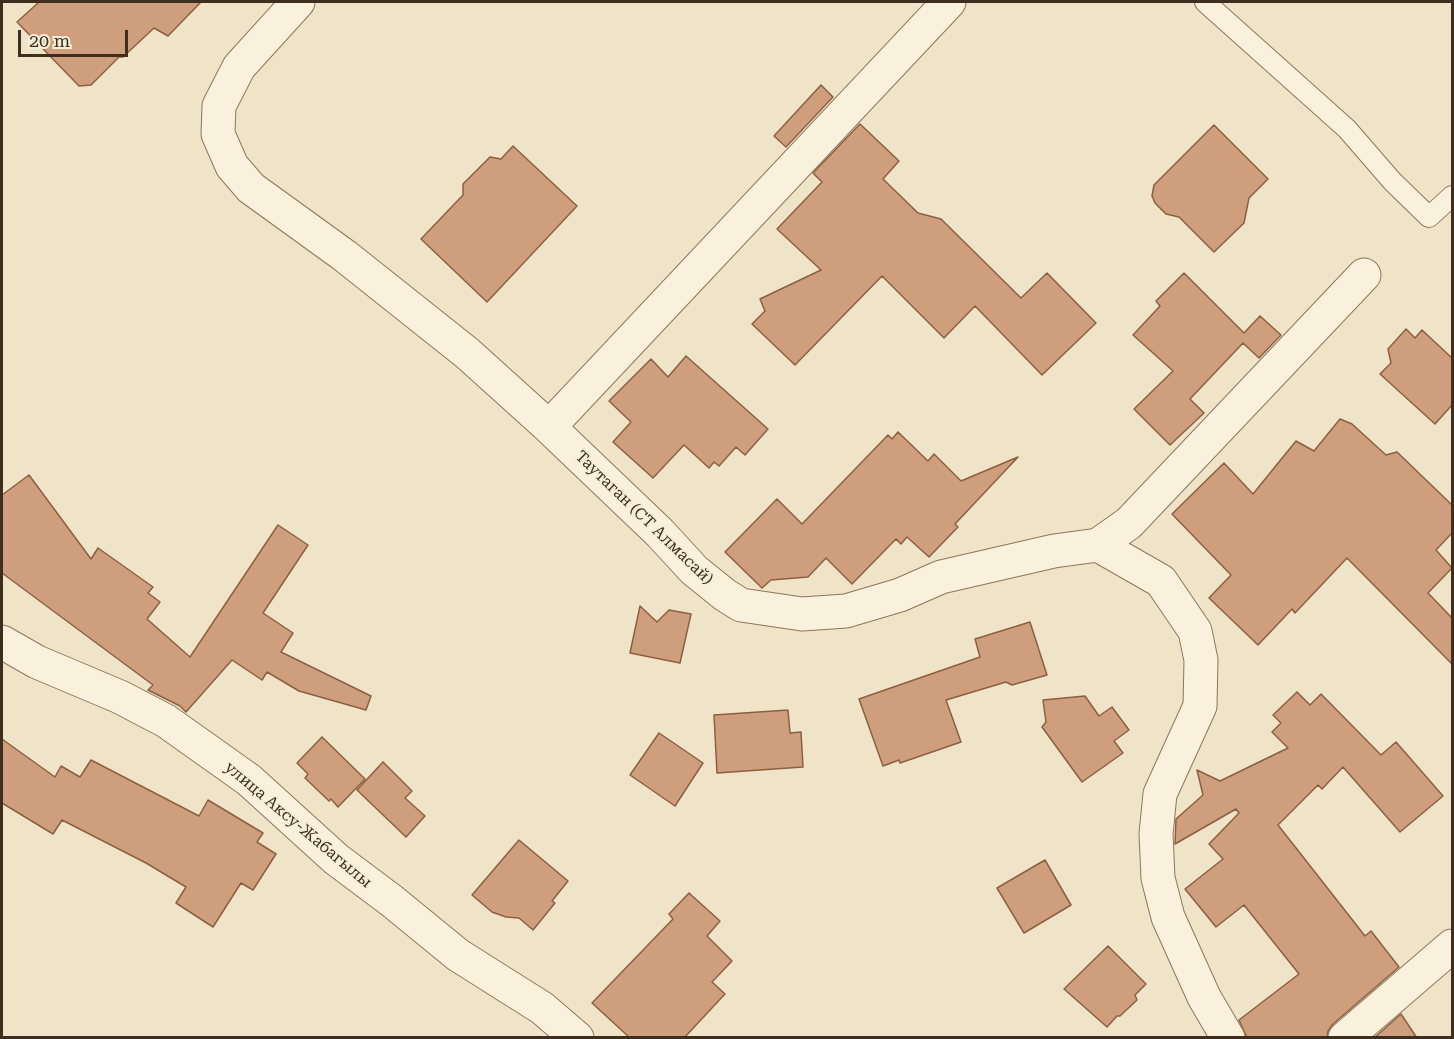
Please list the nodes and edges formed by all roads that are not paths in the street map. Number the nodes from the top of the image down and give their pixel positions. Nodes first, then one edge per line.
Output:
1 (298, 2) edge
2 (949, 2) edge
3 (1205, 2) edge
4 (1452, 196) edge
5 (1364, 275) dead end
6 (549, 427) junction
7 (1098, 545) junction
8 (2, 642) edge
9 (1452, 946) edge
10 (577, 1038) edge
11 (1228, 1038) edge
12 (1345, 1038) edge

1 - 6 street, Таутаган (СТ Алмасай)
2 - 6 street
3 - 4 lane
5 - 7 street
6 - 7 street, Таутаган (СТ Алмасай)
7 - 11 street
8 - 10 street, улица Аксу-Жабагылы
9 - 12 street

